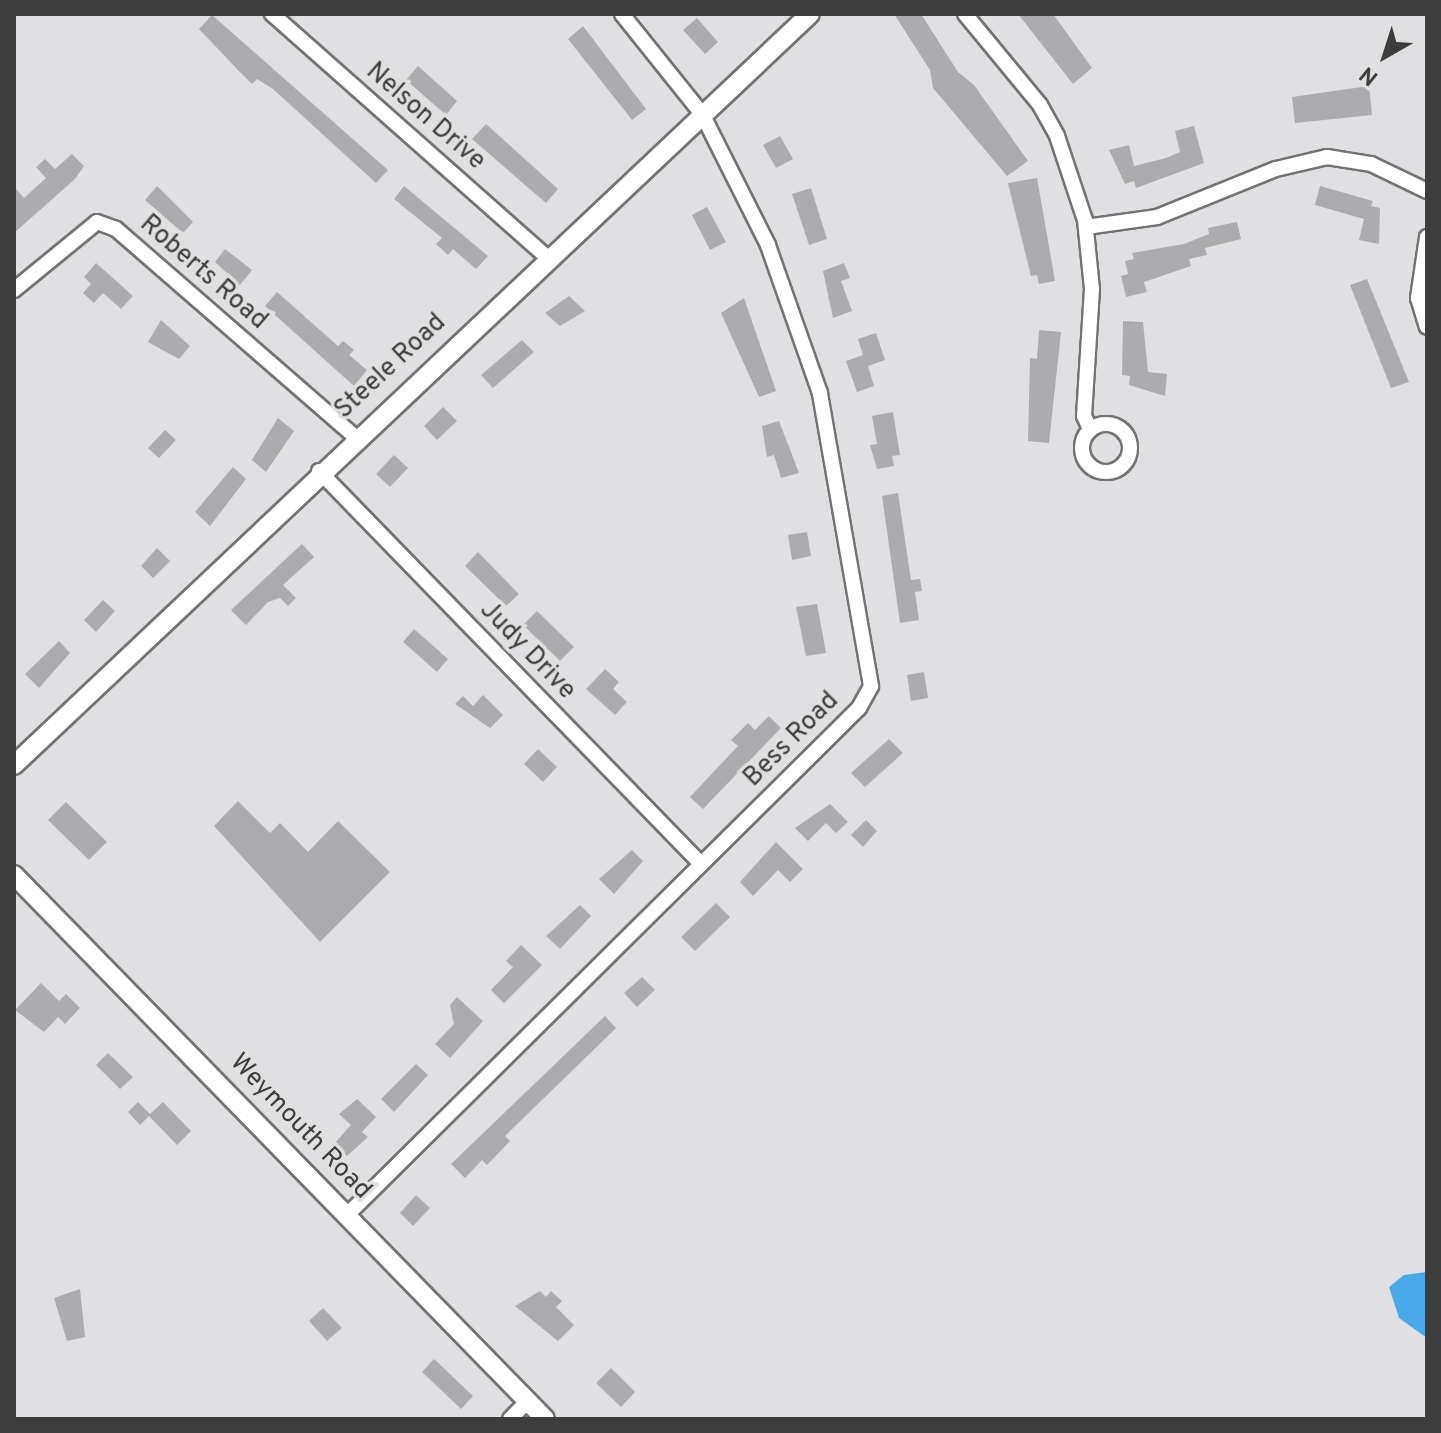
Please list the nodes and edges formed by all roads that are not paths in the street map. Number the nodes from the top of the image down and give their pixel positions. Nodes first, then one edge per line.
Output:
1 (622, 14) edge
2 (810, 14) edge
3 (965, 14) edge
4 (277, 15) edge
5 (702, 114) junction
6 (1427, 191) edge
7 (1086, 227) junction
8 (1427, 237) edge
9 (547, 257) junction
10 (14, 290) edge
11 (1427, 327) edge
12 (1090, 429) dead end
13 (355, 437) junction
14 (319, 471) junction
15 (14, 765) edge
16 (701, 864) junction
17 (14, 875) edge
18 (348, 1214) junction
19 (528, 1401) junction
20 (510, 1419) edge
21 (545, 1419) edge

1 - 5 street, Bess Road
2 - 5 street, Steele Road
3 - 7 street
4 - 9 street, Nelson Drive
5 - 9 street, Steele Road
5 - 16 street, Bess Road
6 - 7 street
7 - 12 street
8 - 11 street
9 - 13 street, Steele Road
10 - 13 street, Roberts Road
13 - 14 street, Steele Road
14 - 15 street, Steele Road
14 - 16 street, Judy Drive
16 - 18 street, Bess Road
17 - 18 street, Weymouth Road
18 - 19 street, Weymouth Road
19 - 20 street
19 - 21 street, Weymouth Road

